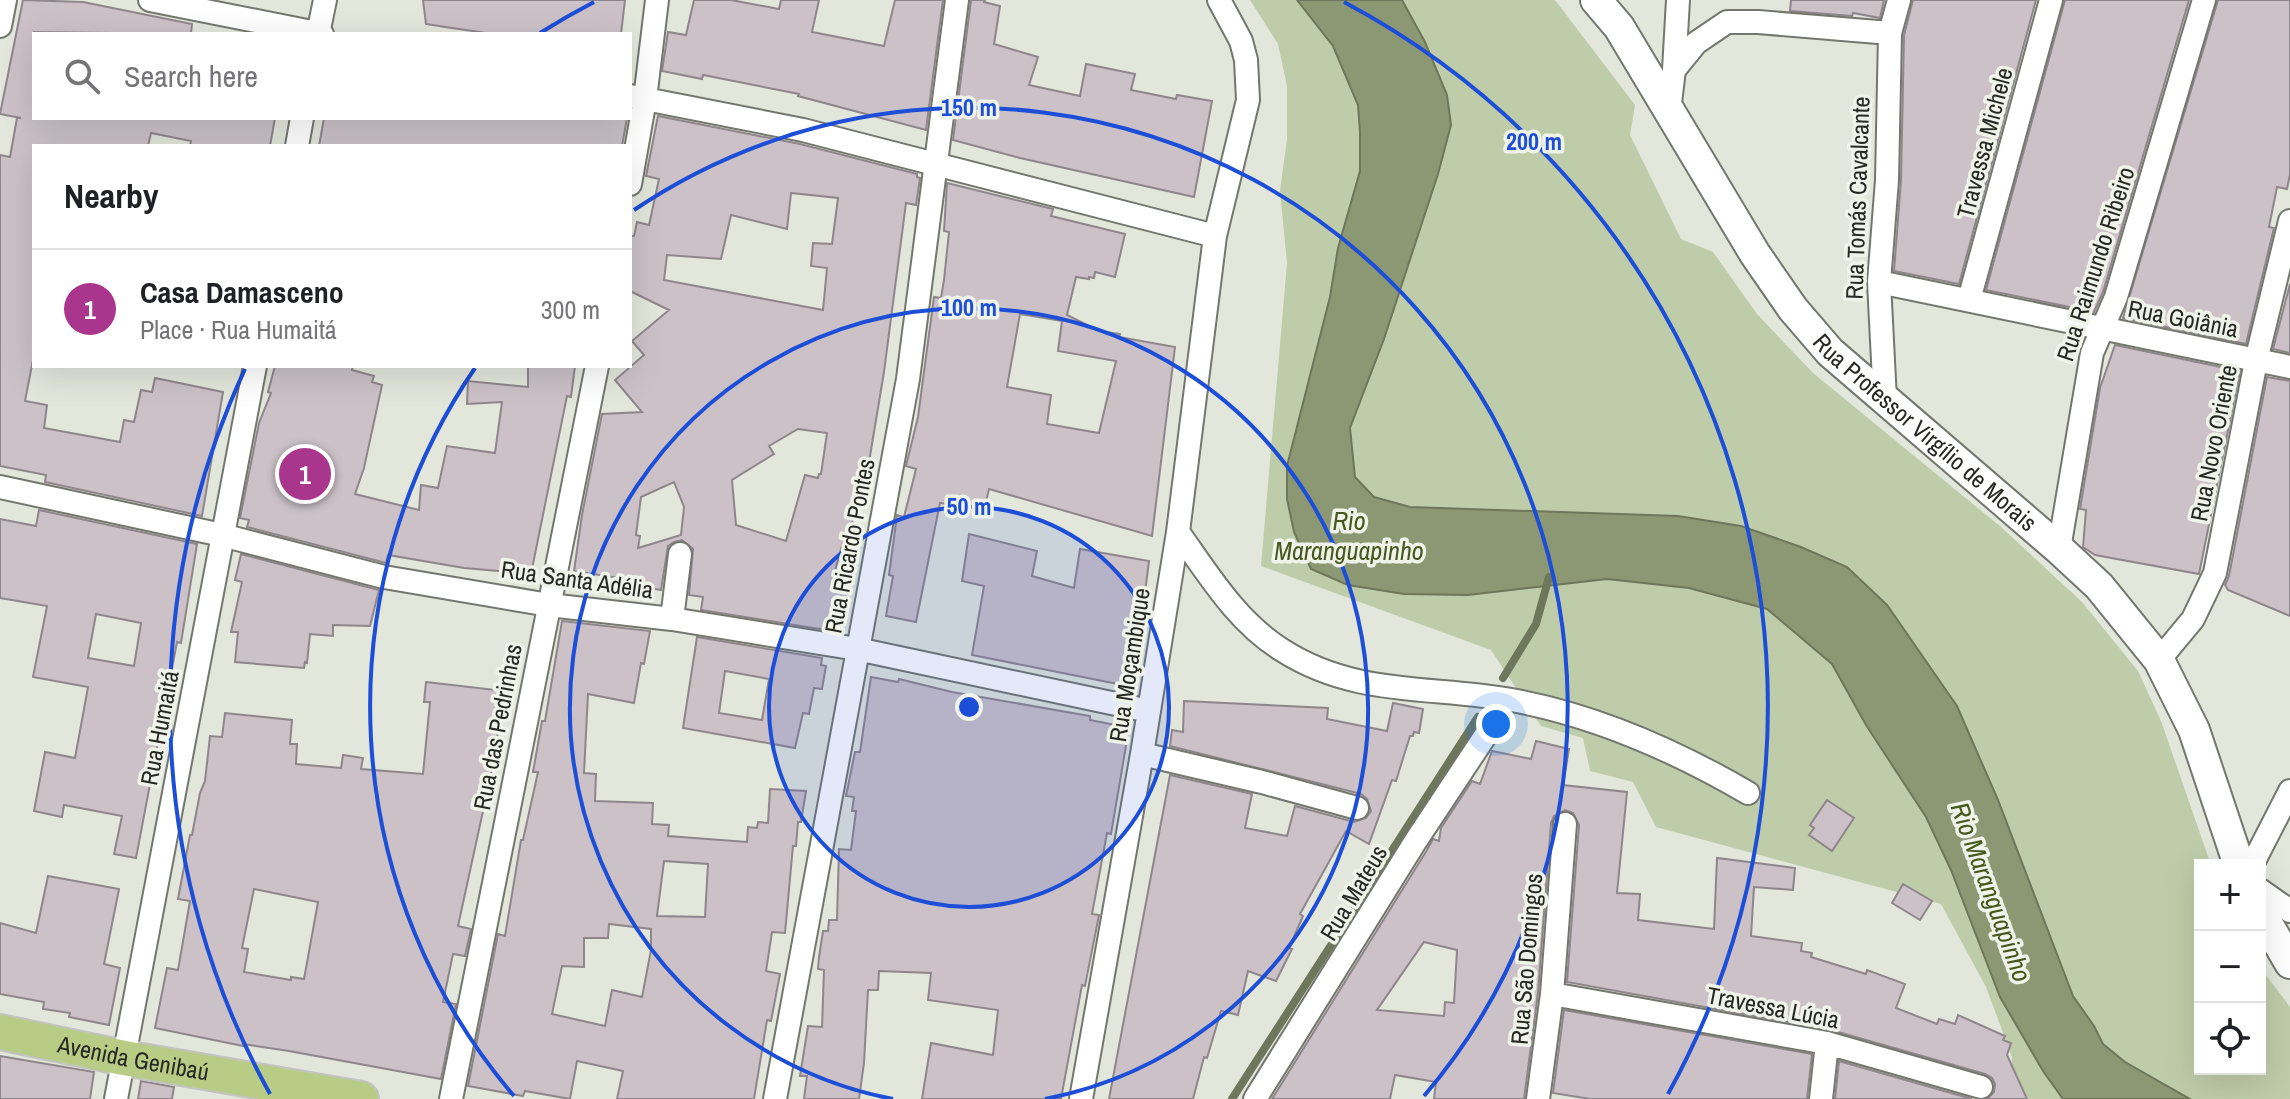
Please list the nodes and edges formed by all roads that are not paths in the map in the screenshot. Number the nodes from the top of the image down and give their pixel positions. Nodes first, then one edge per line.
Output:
1 (5, 0) edge
2 (150, 0) edge
3 (325, 0) edge
4 (657, 0) edge
5 (957, 0) edge
6 (1219, 0) edge
7 (1596, 0) edge
8 (1678, 0) edge
9 (1733, 0) edge
10 (1899, 0) edge
11 (2051, 0) edge
12 (2204, 0) edge
13 (1727, 22) junction
14 (0, 26) edge
15 (310, 32) edge
16 (320, 32) edge
17 (1890, 33) junction
18 (1674, 70) junction
19 (638, 97) edge
20 (1669, 111) junction
21 (302, 120) edge
22 (297, 144) edge
23 (632, 162) edge
24 (936, 165) junction
25 (2290, 221) edge
26 (1215, 236) junction
27 (1879, 282) junction
28 (1969, 300) junction
29 (2101, 329) junction
30 (2256, 361) junction
31 (2290, 367) edge
32 (255, 368) edge
33 (597, 368) edge
34 (1885, 400) junction
35 (0, 487) edge
36 (1178, 532) junction
37 (222, 535) junction
38 (2059, 549) junction
39 (680, 554) dead end
40 (549, 605) junction
41 (672, 619) junction
42 (857, 649) junction
43 (2159, 660) junction
44 (1149, 711) junction
45 (1499, 715) dead end
46 (1142, 754) junction
47 (2290, 791) edge
48 (1748, 793) dead end
49 (1357, 808) dead end
50 (1565, 824) dead end
51 (2237, 859) edge
52 (2255, 859) edge
53 (2266, 894) edge
54 (2290, 911) edge
55 (2266, 921) edge
56 (2290, 963) edge
57 (1552, 994) junction
58 (0, 1032) edge
59 (1827, 1043) junction
60 (124, 1058) junction
61 (1981, 1087) dead end
62 (116, 1099) edge
63 (361, 1099) edge
64 (451, 1099) edge
65 (775, 1099) edge
66 (1081, 1099) edge
67 (1255, 1099) edge
68 (1538, 1099) edge
69 (1821, 1099) edge

1 - 14 street
2 - 15 street
3 - 16 street
4 - 19 street
5 - 24 street, Rua Ricardo Pontes
6 - 26 street, Rua Moçambique
7 - 20 main road, Rua Professor Virgílio de Morais
8 - 18 street
9 - 13 street
10 - 17 street, Rua Tomás Cavalcante
11 - 28 street, Travessa Michele
12 - 29 street, Rua Raimundo Ribeiro
13 - 17 street
13 - 18 street
17 - 27 street, Rua Tomás Cavalcante
18 - 20 street
19 - 23 street
19 - 24 street
20 - 34 main road, Rua Professor Virgílio de Morais
21 - 22 street
24 - 26 street
24 - 42 street, Rua Ricardo Pontes
25 - 30 street, Rua Novo Oriente
26 - 36 street, Rua Moçambique
27 - 28 street, Rua Goiânia
27 - 34 street, Rua Tomás Cavalcante
28 - 29 street, Rua Goiânia
29 - 30 street, Rua Goiânia
29 - 38 street, Rua Raimundo Ribeiro
30 - 31 street, Rua Goiânia
30 - 43 street, Rua Novo Oriente
32 - 37 street, Rua Humaitá
33 - 40 street, Rua das Pedrinhas
34 - 38 main road, Rua Professor Virgílio de Morais
35 - 37 street, Rua Santa Adélia
36 - 44 street, Rua Moçambique
36 - 48 street
37 - 40 street, Rua Santa Adélia
37 - 60 street, Rua Humaitá
38 - 43 main road, Rua Professor Virgílio de Morais
39 - 41 street
40 - 41 street, Rua Santa Adélia
40 - 64 street, Rua das Pedrinhas
41 - 42 street, Rua Santa Adélia
42 - 44 street, Rua Santa Adélia
42 - 65 street, Rua Ricardo Pontes
43 - 51 main road, Rua Professor Virgílio de Morais
44 - 46 street, Rua Moçambique
45 - 67 street, Rua Mateus
46 - 49 street
46 - 66 street, Rua Moçambique
47 - 52 street
50 - 57 street, Rua São Domingos
53 - 54 street
55 - 56 main road
57 - 59 street, Travessa Lúcia
57 - 68 street, Rua São Domingos
58 - 60 main road, Avenida Genibaú
59 - 61 street, Travessa Lúcia
59 - 69 street
60 - 62 street, Rua Humaitá
60 - 63 main road, Avenida Genibaú

